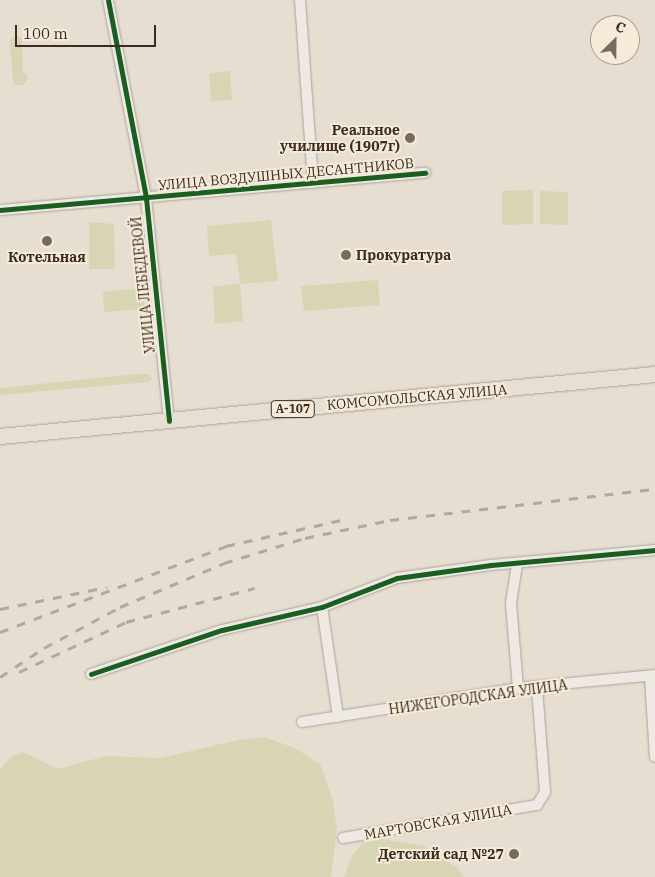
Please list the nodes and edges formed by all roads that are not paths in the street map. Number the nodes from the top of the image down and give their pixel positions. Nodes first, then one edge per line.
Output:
1 (108, 0) edge
2 (300, 0) edge
3 (425, 174) dead end
4 (313, 183) junction
5 (146, 198) junction
6 (0, 210) edge
7 (655, 374) edge
8 (169, 420) junction
9 (0, 436) edge
10 (655, 550) edge
11 (517, 565) junction
12 (322, 607) junction
13 (90, 674) dead end
14 (652, 675) edge
15 (536, 686) junction
16 (518, 688) junction
17 (338, 718) junction
18 (302, 722) dead end
19 (655, 757) edge
20 (343, 838) dead end

1 - 5 street, УЛИЦА ЛЕБЕДЕВОЙ
2 - 4 street
3 - 4 street, УЛИЦА ВОЗДУШНЫХ ДЕСАНТНИКОВ
4 - 5 street, УЛИЦА ВОЗДУШНЫХ ДЕСАНТНИКОВ
5 - 6 street, УЛИЦА ВОЗДУШНЫХ ДЕСАНТНИКОВ
5 - 8 street, УЛИЦА ЛЕБЕДЕВОЙ
7 - 8 main road, КОМСОМОЛЬСКАЯ УЛИЦА / А-107
8 - 9 main road, КОМСОМОЛЬСКАЯ УЛИЦА / А-107
10 - 11 street
11 - 12 street
11 - 16 street
12 - 13 street
12 - 17 street
14 - 15 street, НИЖЕГОРОДСКАЯ УЛИЦА
14 - 19 street
15 - 16 street, НИЖЕГОРОДСКАЯ УЛИЦА
15 - 20 street, МАРТОВСКАЯ УЛИЦА
16 - 17 street, НИЖЕГОРОДСКАЯ УЛИЦА
17 - 18 street, НИЖЕГОРОДСКАЯ УЛИЦА

